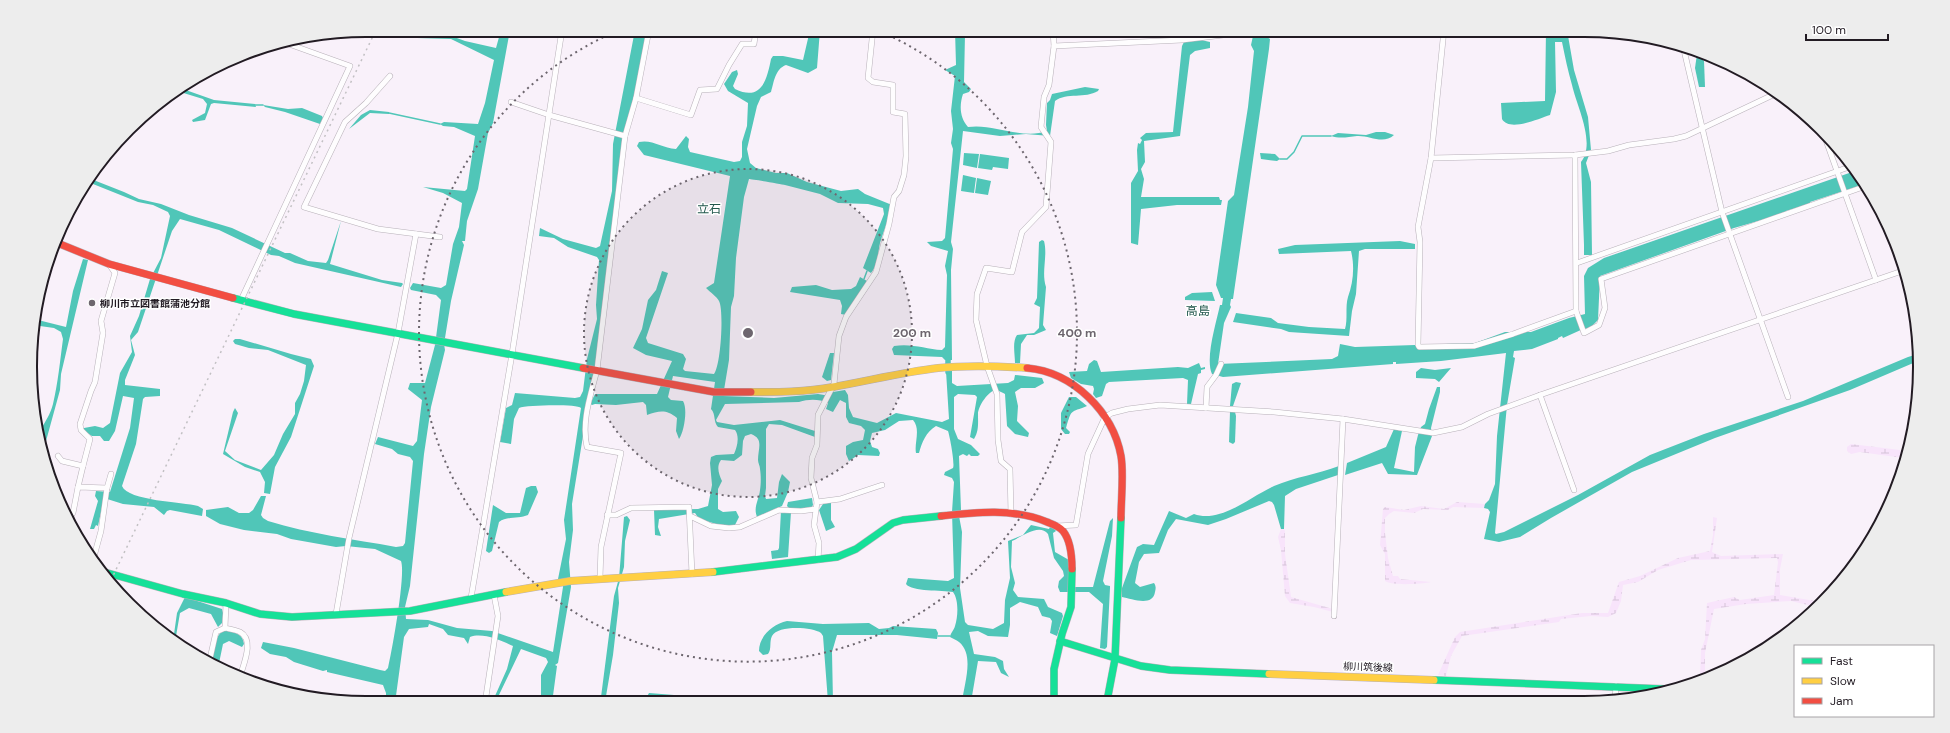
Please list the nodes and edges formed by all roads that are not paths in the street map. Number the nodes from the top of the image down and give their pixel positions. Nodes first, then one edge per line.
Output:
1 (561, 37) edge
2 (649, 37) edge
3 (755, 37) edge
4 (872, 37) edge
5 (1053, 37) edge
6 (1207, 37) edge
7 (1443, 37) edge
8 (292, 45) edge
9 (1054, 46) junction
10 (1685, 53) edge
11 (390, 76) dead end
12 (1771, 96) edge
13 (636, 98) junction
14 (511, 102) dead end
15 (549, 115) junction
16 (1702, 127) junction
17 (625, 136) junction
18 (1828, 146) edge
19 (1578, 154) junction
20 (1431, 158) junction
21 (1847, 168) edge
22 (1837, 172) junction
23 (1860, 188) edge
24 (1844, 193) junction
25 (1723, 213) junction
26 (1729, 233) junction
27 (416, 234) junction
28 (440, 237) dead end
29 (60, 244) edge
30 (1577, 263) junction
31 (110, 264) junction
32 (1899, 272) edge
33 (1876, 280) junction
34 (241, 300) junction
35 (1576, 311) junction
36 (1760, 319) junction
37 (398, 333) junction
38 (512, 354) junction
39 (1221, 364) dead end
40 (987, 366) junction
41 (597, 370) junction
42 (833, 387) junction
43 (1540, 395) junction
44 (1788, 397) dead end
45 (1206, 408) junction
46 (1104, 417) junction
47 (1343, 419) junction
48 (58, 456) dead end
49 (83, 466) junction
50 (111, 474) dead end
51 (882, 485) dead end
52 (78, 487) junction
53 (107, 488) junction
54 (1574, 490) dead end
55 (817, 502) junction
56 (816, 509) junction
57 (72, 514) edge
58 (1011, 514) junction
59 (607, 515) junction
60 (690, 516) junction
61 (1056, 526) junction
62 (95, 553) edge
63 (818, 560) junction
64 (111, 574) edge
65 (692, 574) junction
66 (600, 578) junction
67 (494, 595) junction
68 (471, 598) junction
69 (226, 603) junction
70 (336, 614) junction
71 (1334, 616) dead end
72 (225, 628) junction
73 (1060, 641) junction
74 (210, 656) edge
75 (1115, 659) junction
76 (242, 672) edge
77 (1616, 686) junction
78 (1655, 688) edge
79 (1615, 694) edge
80 (486, 696) edge
81 (1054, 696) edge
82 (1108, 696) edge

1 - 15 street
2 - 13 street
3 - 13 street
4 - 42 street
5 - 9 street
6 - 9 street
7 - 20 street
8 - 34 street
9 - 40 street
10 - 16 street
11 - 27 street
12 - 16 street
13 - 17 street
14 - 15 street
15 - 17 street
15 - 38 street
16 - 19 street
16 - 25 street
17 - 41 street
18 - 22 street
19 - 20 street
19 - 30 street
20 - 35 street
21 - 22 street
22 - 24 street
22 - 25 street
23 - 24 street
24 - 26 street
24 - 33 street
25 - 26 street
25 - 30 street
26 - 35 street
26 - 36 street
27 - 28 street
27 - 37 street
29 - 31 street
30 - 35 street
31 - 34 street
31 - 49 street
32 - 33 street
33 - 36 street
34 - 37 street
36 - 43 street
36 - 44 street
37 - 38 street
37 - 70 street
38 - 41 street
38 - 68 street
39 - 45 street
40 - 42 street
40 - 46 street
40 - 58 street
41 - 42 street
41 - 59 street
42 - 55 street
43 - 47 street
43 - 54 street
45 - 46 street
45 - 47 street
46 - 61 street
46 - 75 street
47 - 71 street
48 - 49 street
49 - 52 street
50 - 53 street
51 - 55 street
52 - 53 street
52 - 57 street
53 - 62 street
55 - 56 street
56 - 60 street
56 - 63 street
58 - 61 street
58 - 63 street
59 - 60 street
59 - 66 street
60 - 65 street
61 - 73 street
63 - 65 street
64 - 69 street
65 - 66 street
66 - 67 street
67 - 68 street
67 - 80 street
68 - 70 street
69 - 70 street
69 - 72 street
72 - 74 street
72 - 76 street
73 - 75 street, 柳川筑後線
73 - 81 street
75 - 77 street, 柳川筑後線
75 - 82 street
77 - 78 street, 柳川筑後線
77 - 79 street

